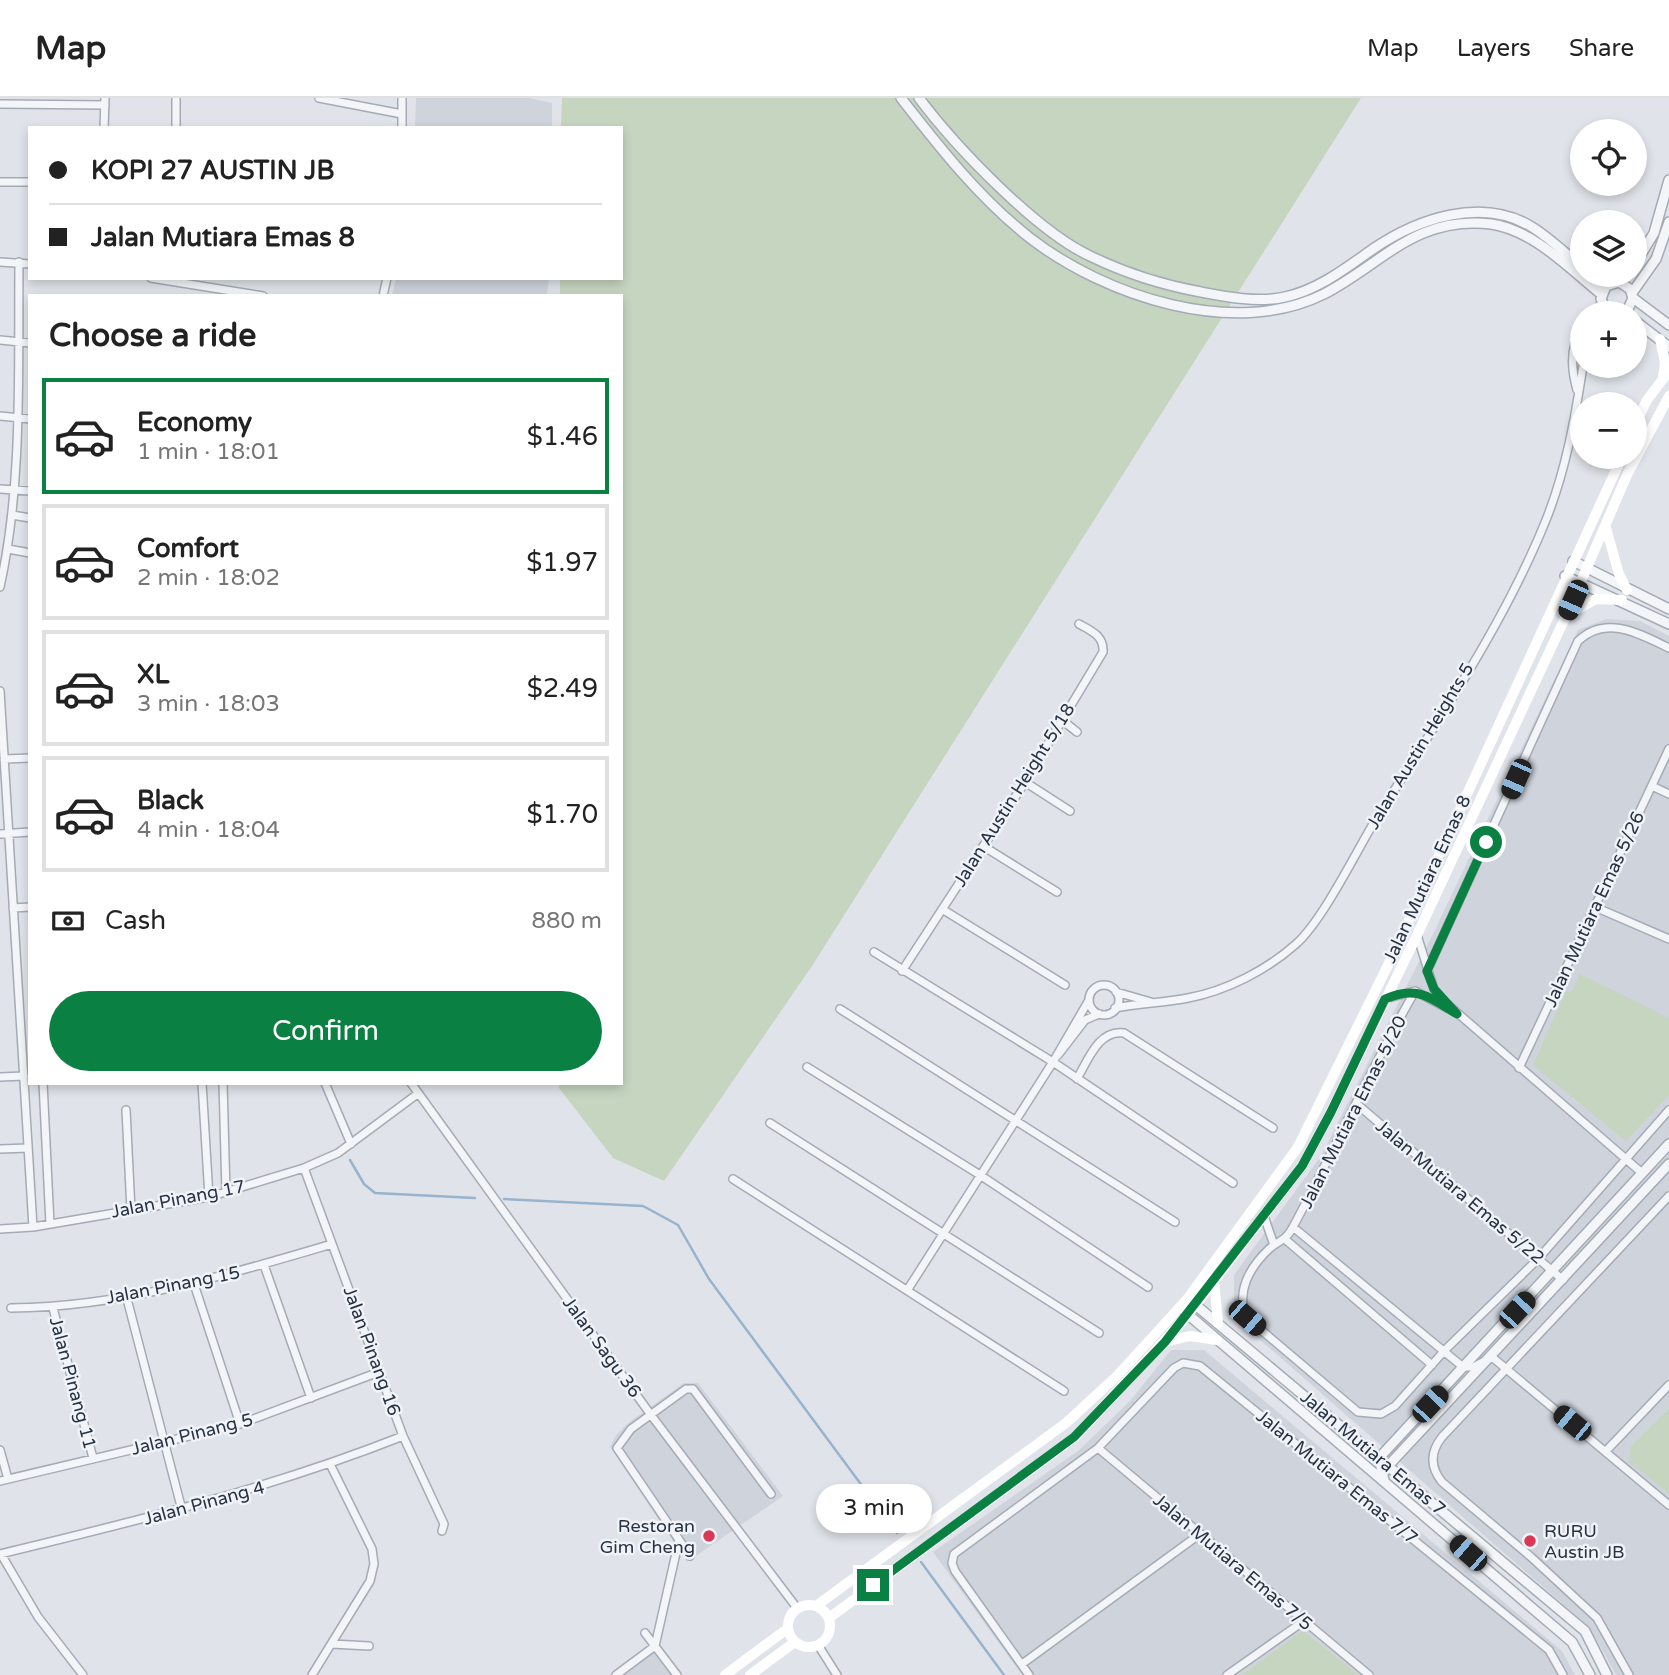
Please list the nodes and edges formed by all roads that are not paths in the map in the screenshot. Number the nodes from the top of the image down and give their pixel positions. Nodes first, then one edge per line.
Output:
1 (176, 98) edge
2 (319, 98) edge
3 (402, 98) edge
4 (901, 98) edge
5 (919, 98) edge
6 (105, 102) edge
7 (0, 104) edge
8 (402, 114) junction
9 (104, 126) edge
10 (176, 126) edge
11 (402, 126) edge
12 (1669, 180) edge
13 (0, 182) edge
14 (28, 182) edge
15 (1665, 213) edge
16 (1669, 222) edge
17 (1647, 246) edge
18 (1570, 258) edge
19 (0, 262) edge
20 (19, 262) junction
21 (28, 264) edge
22 (163, 280) edge
23 (1599, 287) edge
24 (1609, 287) edge
25 (1629, 287) edge
26 (251, 294) edge
27 (1603, 294) junction
28 (1633, 296) junction
29 (1599, 301) edge
30 (1605, 301) edge
31 (1629, 301) edge
32 (1669, 326) edge
33 (1647, 330) edge
34 (0, 340) edge
35 (18, 341) junction
36 (28, 343) edge
37 (1665, 343) edge
38 (1666, 375) edge
39 (1576, 378) edge
40 (1580, 378) edge
41 (1578, 390) junction
42 (1669, 396) edge
43 (1647, 400) edge
44 (0, 416) edge
45 (18, 417) junction
46 (28, 419) edge
47 (1616, 469) edge
48 (14, 488) junction
49 (0, 489) edge
50 (28, 491) edge
51 (12, 515) junction
52 (28, 518) edge
53 (1606, 525) junction
54 (8, 550) junction
55 (28, 553) edge
56 (1573, 561) junction
57 (1587, 569) junction
58 (1565, 576) junction
59 (1580, 583) junction
60 (0, 587) edge
61 (1625, 595) junction
62 (1669, 608) edge
63 (1566, 616) junction
64 (1079, 624) dead end
65 (1669, 624) edge
66 (1669, 648) edge
67 (0, 691) edge
68 (1062, 720) junction
69 (1077, 732) dead end
70 (1669, 750) edge
71 (28, 758) edge
72 (4, 760) junction
73 (1025, 782) junction
74 (1652, 786) junction
75 (1669, 794) edge
76 (1070, 811) dead end
77 (28, 832) edge
78 (9, 833) junction
79 (0, 834) edge
80 (983, 846) junction
81 (1057, 892) dead end
82 (1595, 906) junction
83 (28, 907) edge
84 (13, 908) junction
85 (942, 909) junction
86 (1417, 935) junction
87 (1669, 939) edge
88 (874, 953) dead end
89 (902, 971) junction
90 (1427, 971) junction
91 (1065, 985) dead end
92 (1116, 991) junction
93 (1415, 991) junction
94 (1385, 999) junction
95 (1089, 1000) junction
96 (1151, 1002) junction
97 (1115, 1008) junction
98 (840, 1009) dead end
99 (1099, 1014) junction
100 (1457, 1014) junction
101 (21, 1022) junction
102 (28, 1022) edge
103 (1055, 1059) junction
104 (807, 1067) dead end
105 (1519, 1068) junction
106 (24, 1076) junction
107 (0, 1077) edge
108 (1077, 1079) junction
109 (43, 1085) edge
110 (202, 1085) edge
111 (223, 1085) edge
112 (326, 1085) edge
113 (412, 1085) edge
114 (416, 1095) junction
115 (1358, 1105) junction
116 (126, 1110) dead end
117 (1669, 1110) edge
118 (1015, 1119) junction
119 (770, 1123) dead end
120 (1273, 1128) dead end
121 (351, 1144) junction
122 (1669, 1144) edge
123 (28, 1148) junction
124 (0, 1149) edge
125 (1626, 1158) junction
126 (1669, 1164) edge
127 (304, 1168) junction
128 (1642, 1173) junction
129 (980, 1175) junction
130 (733, 1179) dead end
131 (1233, 1183) dead end
132 (226, 1193) junction
133 (1669, 1196) edge
134 (208, 1197) junction
135 (131, 1210) junction
136 (1264, 1216) junction
137 (1175, 1222) dead end
138 (50, 1224) junction
139 (33, 1227) junction
140 (1293, 1227) junction
141 (0, 1229) edge
142 (944, 1235) junction
143 (1286, 1240) junction
144 (332, 1244) junction
145 (1274, 1245) junction
146 (1538, 1259) junction
147 (264, 1265) junction
148 (1553, 1271) junction
149 (1214, 1280) junction
150 (1563, 1280) junction
151 (194, 1283) junction
152 (1148, 1287) dead end
153 (908, 1289) junction
154 (126, 1295) junction
155 (1192, 1301) junction
156 (11, 1308) dead end
157 (53, 1308) junction
158 (1184, 1311) junction
159 (1218, 1324) junction
160 (1099, 1334) dead end
161 (1217, 1340) junction
162 (1165, 1342) junction
163 (1445, 1350) junction
164 (1492, 1357) junction
165 (1432, 1365) junction
166 (1463, 1367) junction
167 (1505, 1369) junction
168 (379, 1372) junction
169 (1669, 1385) edge
170 (1064, 1391) dead end
171 (311, 1398) junction
172 (651, 1415) junction
173 (240, 1424) junction
174 (403, 1436) junction
175 (163, 1441) junction
176 (1098, 1448) junction
177 (0, 1450) edge
178 (1606, 1451) junction
179 (93, 1458) junction
180 (1361, 1462) junction
181 (1382, 1463) junction
182 (330, 1464) junction
183 (4, 1480) edge
184 (1385, 1482) junction
185 (771, 1494) dead end
186 (1669, 1504) edge
187 (181, 1510) junction
188 (442, 1531) dead end
189 (1200, 1534) junction
190 (679, 1540) junction
191 (0, 1554) edge
192 (690, 1556) dead end
193 (816, 1606) junction
194 (797, 1608) junction
195 (829, 1618) junction
196 (1304, 1621) junction
197 (787, 1629) junction
198 (646, 1633) dead end
199 (794, 1642) junction
200 (332, 1644) junction
201 (818, 1645) junction
202 (369, 1646) dead end
203 (655, 1646) junction
204 (1022, 1664) junction
205 (83, 1675) edge
206 (312, 1675) edge
207 (615, 1675) edge
208 (677, 1675) edge
209 (725, 1675) edge
210 (750, 1675) edge
211 (837, 1675) edge
212 (1029, 1675) edge
213 (1227, 1675) edge
214 (1368, 1675) edge
215 (1563, 1675) edge
216 (1590, 1675) edge
217 (1607, 1675) edge
218 (1629, 1675) edge

1 - 10 street
2 - 8 street
3 - 8 street
4 - 27 street
5 - 18 street
6 - 7 street
6 - 9 street
8 - 11 street
12 - 15 street
13 - 14 street
15 - 17 street
16 - 28 street
19 - 20 street
20 - 21 street
20 - 35 street
22 - 26 street
23 - 27 street
24 - 27 street
25 - 28 street
27 - 29 street
27 - 30 street
28 - 31 street
28 - 32 street
33 - 37 street
34 - 35 street
35 - 36 street
35 - 45 street
37 - 38 main road
38 - 43 main road
39 - 41 street, Jalan Austin Heights 5
40 - 41 street, Jalan Austin Heights 5
41 - 96 street, Jalan Austin Heights 5
42 - 53 main road, Jalan Mutiara Emas 8
44 - 45 street
45 - 46 street
45 - 48 street
47 - 56 main road, Jalan Mutiara Emas 8
48 - 49 street
48 - 50 street
48 - 51 street
51 - 52 street
51 - 54 street
53 - 57 main road, Jalan Mutiara Emas 8
53 - 61 main road
54 - 55 street
54 - 60 street
56 - 57 street
56 - 58 main road, Jalan Mutiara Emas 8
57 - 59 main road, Jalan Mutiara Emas 8
57 - 61 street
58 - 59 street
58 - 155 main road, Jalan Mutiara Emas 8
59 - 61 street
59 - 63 main road, Jalan Mutiara Emas 8
61 - 62 street
61 - 63 main road
61 - 65 street
63 - 86 main road, Jalan Mutiara Emas 8
64 - 68 street, Jalan Austin Height 5/18
66 - 90 street
67 - 72 street
68 - 69 street
68 - 73 street, Jalan Austin Height 5/18
70 - 74 street, Jalan Mutiara Emas 5/26
71 - 72 street
72 - 78 street
73 - 76 street
73 - 80 street, Jalan Austin Height 5/18
74 - 75 street
74 - 82 street, Jalan Mutiara Emas 5/26
77 - 78 street
78 - 79 street
78 - 84 street
80 - 81 street
80 - 85 street, Jalan Austin Height 5/18
82 - 87 street
82 - 105 street, Jalan Mutiara Emas 5/26
83 - 84 street
84 - 101 street
85 - 89 street, Jalan Austin Height 5/18
85 - 91 street
86 - 90 street
86 - 94 main road, Jalan Mutiara Emas 8
88 - 89 street
89 - 103 street
90 - 100 street
92 - 95 street
92 - 96 street
92 - 97 street
93 - 94 street
93 - 100 street
93 - 115 street, Jalan Mutiara Emas 5/20
94 - 136 main road, Jalan Mutiara Emas 8
95 - 99 street
95 - 103 street
96 - 97 street, Jalan Austin Heights 5
97 - 99 street
98 - 118 street
99 - 103 street
100 - 105 street
101 - 102 street
101 - 106 street
103 - 108 street
103 - 118 street
104 - 129 street
105 - 125 street
106 - 107 street
106 - 123 street
108 - 120 street
108 - 131 street
109 - 138 street
110 - 134 street
111 - 132 street
112 - 121 street
113 - 114 street, Jalan Sagu 36
114 - 121 street, Jalan Pinang 17
114 - 172 street, Jalan Sagu 36
115 - 140 street, Jalan Mutiara Emas 5/20
115 - 146 street, Jalan Mutiara Emas 5/22
116 - 135 street
117 - 125 street
118 - 129 street
118 - 137 street
119 - 142 street
121 - 127 street, Jalan Pinang 17
122 - 128 street
123 - 124 street
123 - 139 street
125 - 128 street
125 - 146 street
126 - 150 street
127 - 132 street, Jalan Pinang 17
127 - 144 street, Jalan Pinang 16
128 - 148 street
129 - 142 street
129 - 152 street
130 - 153 street
132 - 134 street, Jalan Pinang 17
133 - 167 street
134 - 135 street, Jalan Pinang 17
135 - 138 street, Jalan Pinang 17
136 - 145 street
136 - 149 main road, Jalan Mutiara Emas 8
138 - 139 street, Jalan Pinang 17
139 - 141 street, Jalan Pinang 17
140 - 143 street, Jalan Mutiara Emas 5/20
140 - 163 street
142 - 153 street
142 - 160 street
143 - 145 street
143 - 165 street
144 - 147 street, Jalan Pinang 15
144 - 168 street, Jalan Pinang 16
145 - 165 street
146 - 148 street, Jalan Mutiara Emas 5/22
146 - 163 street
147 - 151 street, Jalan Pinang 15
147 - 171 street
148 - 150 street, Jalan Mutiara Emas 5/22
148 - 166 street
149 - 155 main road, Jalan Mutiara Emas 8
149 - 159 main road
150 - 164 street
151 - 154 street, Jalan Pinang 15
151 - 173 street
153 - 170 street
154 - 157 street, Jalan Pinang 15
154 - 175 street
155 - 158 main road, Jalan Mutiara Emas 8
155 - 159 street, Jalan Mutiara Emas 7
156 - 157 street, Jalan Pinang 15
157 - 179 street, Jalan Pinang 11
158 - 161 street, Jalan Mutiara Emas 7
158 - 162 main road, Jalan Mutiara Emas 8
158 - 193 main road, Jalan Mutiara Emas 8
159 - 181 street, Jalan Mutiara Emas 7
161 - 162 main road
161 - 180 street, Jalan Mutiara Emas 7
162 - 195 main road, Jalan Mutiara Emas 8
163 - 165 street
163 - 166 street
164 - 166 street
164 - 167 street
164 - 181 street
166 - 181 street
167 - 178 street
167 - 218 street
168 - 171 street, Jalan Pinang 5
168 - 174 street, Jalan Pinang 16
169 - 178 street
171 - 173 street, Jalan Pinang 5
172 - 185 street
172 - 190 street
172 - 194 street, Jalan Sagu 36
173 - 175 street, Jalan Pinang 5
174 - 182 street, Jalan Pinang 4
174 - 188 street, Jalan Pinang 16
175 - 179 street, Jalan Pinang 5
175 - 187 street
176 - 189 street, Jalan Mutiara Emas 7/5
176 - 204 street
176 - 215 street, Jalan Mutiara Emas 7/7
177 - 183 street
178 - 186 street
179 - 183 street, Jalan Pinang 5
180 - 181 street
180 - 184 street, Jalan Mutiara Emas 7
181 - 184 street
181 - 217 street, Jalan Mutiara Emas 7
182 - 187 street, Jalan Pinang 4
182 - 200 street
184 - 216 street, Jalan Mutiara Emas 7
187 - 191 street, Jalan Pinang 4
189 - 196 street, Jalan Mutiara Emas 7/5
189 - 204 street
190 - 192 street
190 - 203 street
191 - 205 street
193 - 194 main road
193 - 195 main road
194 - 197 main road
195 - 201 main road
196 - 213 street
196 - 214 street, Jalan Mutiara Emas 7/5
197 - 199 main road
197 - 209 main road
198 - 203 street
199 - 201 main road
199 - 210 main road
200 - 202 street
200 - 206 street
201 - 211 street
203 - 207 street
203 - 208 street
204 - 212 street

